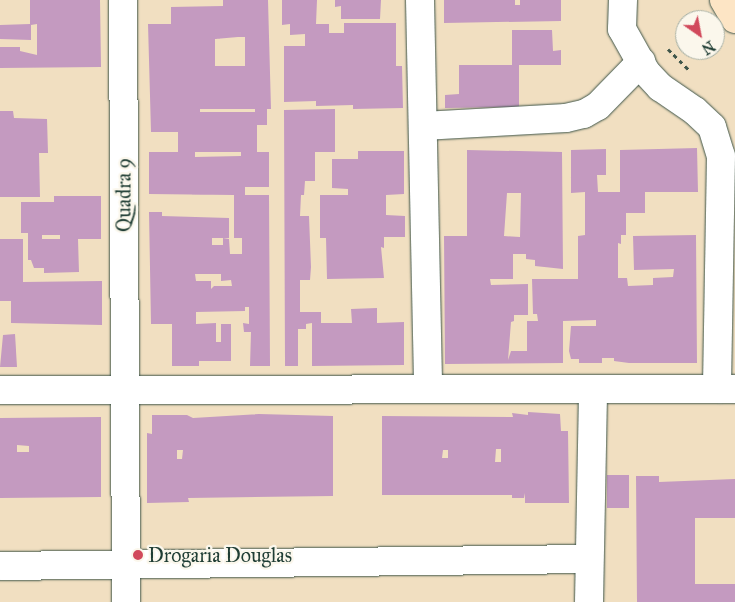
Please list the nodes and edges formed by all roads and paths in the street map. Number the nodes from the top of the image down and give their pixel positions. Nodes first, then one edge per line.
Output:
1 (123, 0) edge
2 (420, 0) edge
3 (623, 0) edge
4 (724, 0) edge
5 (735, 20) edge
6 (666, 48) dead end
7 (641, 62) junction
8 (693, 74) dead end
9 (423, 126) junction
10 (428, 388) junction
11 (726, 389) edge
12 (0, 390) edge
13 (126, 390) junction
14 (592, 391) junction
15 (587, 559) junction
16 (126, 562) junction
17 (0, 566) edge
18 (126, 602) edge
19 (588, 602) edge

1 - 13 street, Quadra 9
2 - 9 street
3 - 7 street
4 - 5 main road
6 - 8 path
7 - 9 street
7 - 11 street
9 - 10 street
10 - 13 street
10 - 14 street
11 - 14 street
12 - 13 street
13 - 16 street, Quadra 9
14 - 15 street
15 - 16 street
15 - 19 street
16 - 17 street
16 - 18 street, Quadra 9

